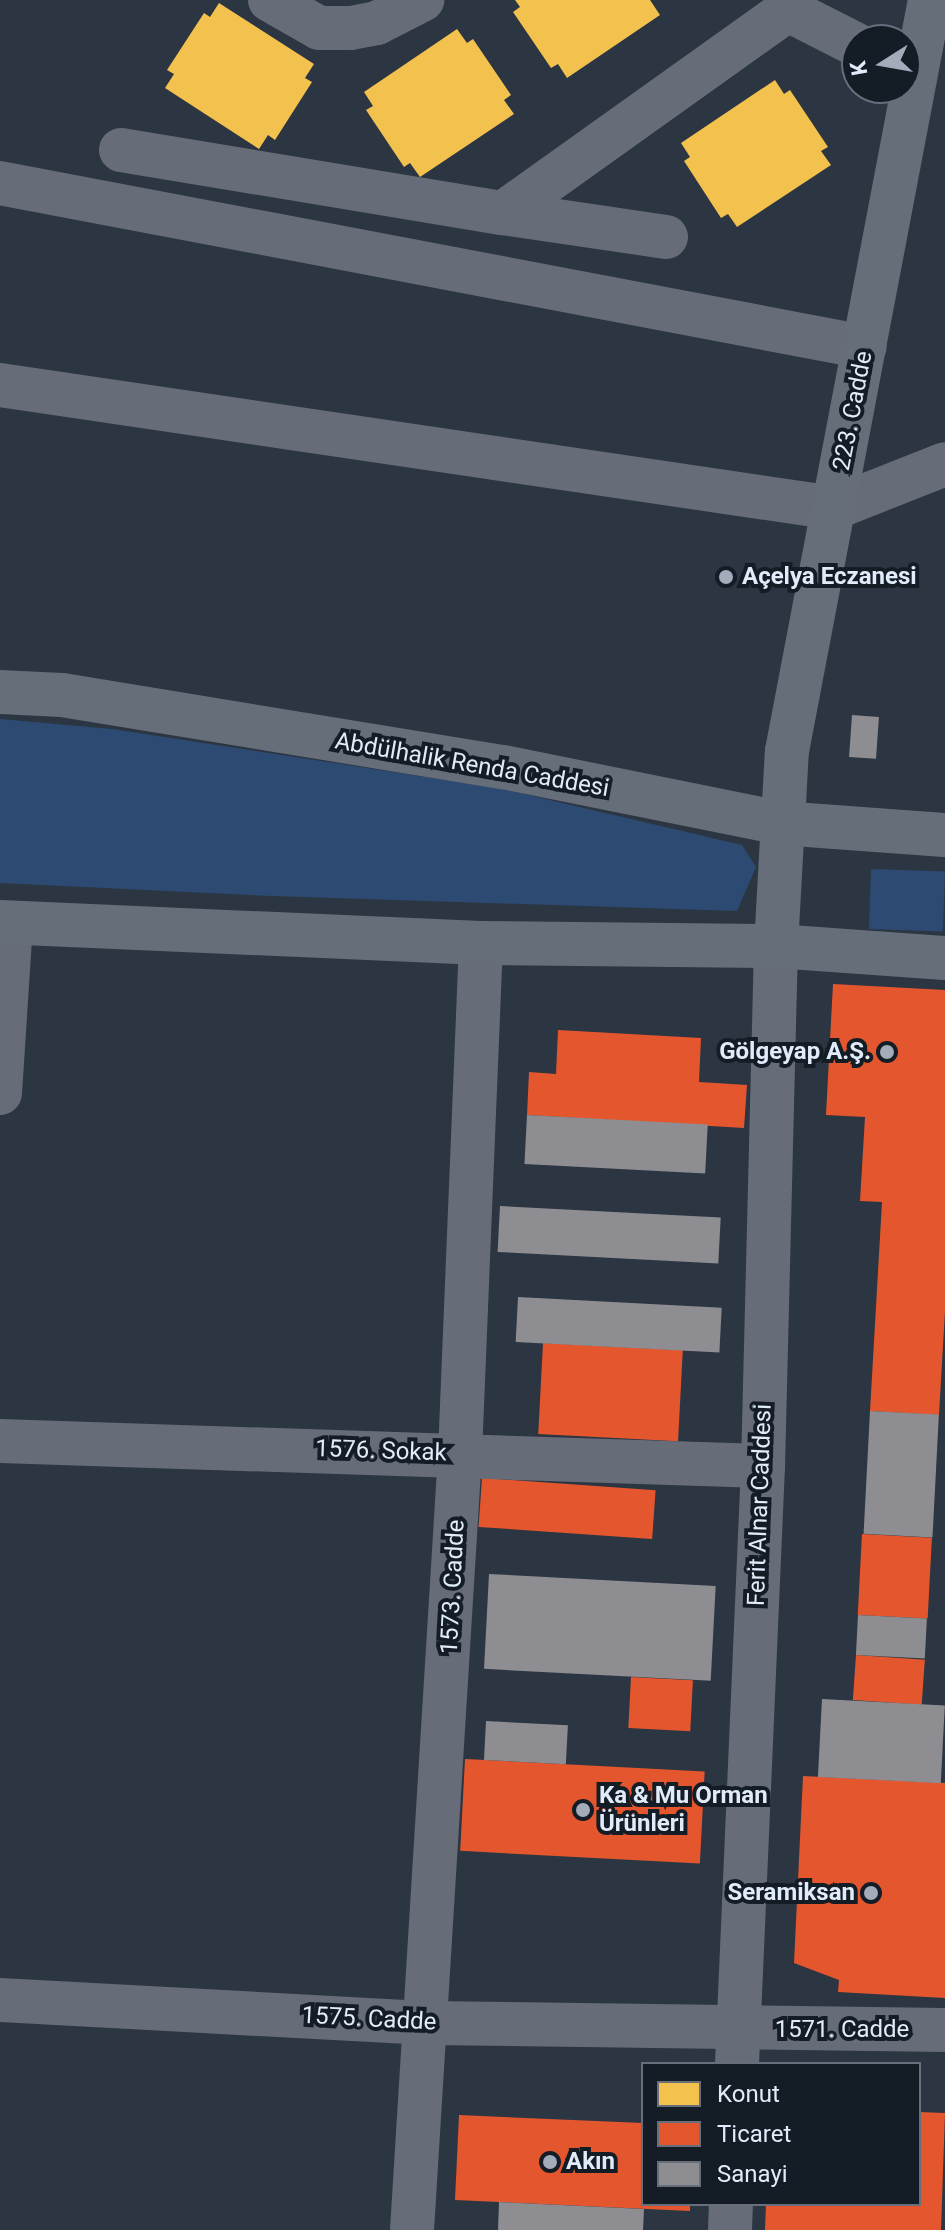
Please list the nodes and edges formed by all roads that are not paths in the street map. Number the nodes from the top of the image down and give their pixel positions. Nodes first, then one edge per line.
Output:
1 (270, 0) edge
2 (422, 0) edge
3 (789, 5) edge
4 (841, 36) edge
5 (924, 45) edge
6 (121, 150) dead end
7 (0, 183) edge
8 (503, 213) junction
9 (666, 237) dead end
10 (865, 347) junction
11 (0, 385) edge
12 (945, 464) edge
13 (834, 508) junction
14 (0, 692) edge
15 (780, 823) junction
16 (945, 835) edge
17 (5, 922) edge
18 (481, 943) junction
19 (776, 946) junction
20 (945, 958) edge
21 (0, 1093) edge
22 (0, 1441) edge
23 (460, 1454) junction
24 (763, 1466) junction
25 (0, 2000) edge
26 (427, 2023) junction
27 (945, 2030) edge
28 (738, 2047) edge
29 (731, 2206) edge
30 (412, 2230) edge
31 (730, 2230) edge

1 - 2 street
3 - 4 street
3 - 8 street
5 - 10 main road, 223. Cadde
6 - 8 street
7 - 10 street
8 - 9 street
10 - 13 main road, 223. Cadde
11 - 13 street
12 - 13 street
13 - 15 main road, 223. Cadde
14 - 15 main road, Abdülhalik Renda Caddesi
15 - 16 main road, Abdülhalik Renda Caddesi
15 - 19 main road, 223. Cadde
17 - 18 main road
17 - 21 street
18 - 19 main road
18 - 23 street, 1573. Cadde
19 - 20 main road
19 - 24 street, Ferit Alnar Caddesi
22 - 23 street, 1576. Sokak
23 - 24 street, 1576. Sokak
23 - 26 street, 1573. Cadde
24 - 28 street, Ferit Alnar Caddesi
25 - 26 street, 1575. Cadde
26 - 28 street, 1575. Cadde
26 - 30 street, 1573. Cadde
27 - 28 street, 1571. Cadde
29 - 31 street

